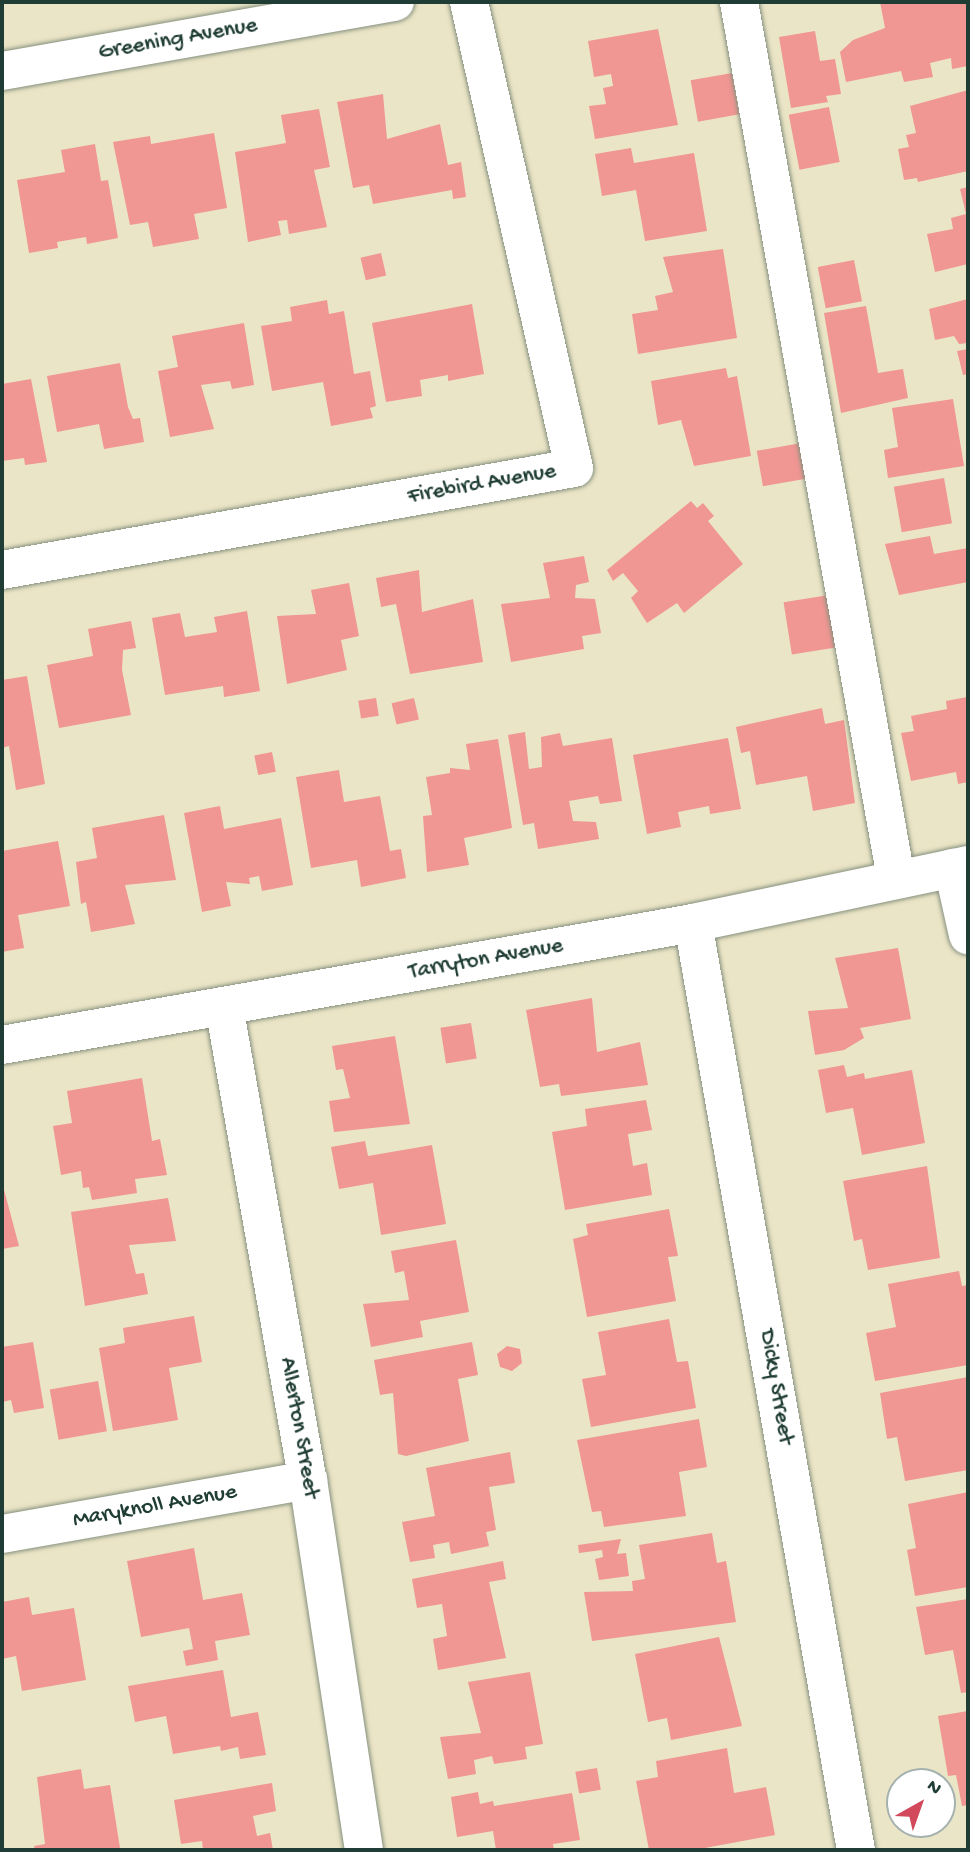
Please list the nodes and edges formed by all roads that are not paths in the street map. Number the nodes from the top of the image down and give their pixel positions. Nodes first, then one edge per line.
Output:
1 (395, 2) edge
2 (469, 2) edge
3 (739, 2) edge
4 (2, 71) edge
5 (2, 570) edge
6 (961, 866) edge
7 (896, 878) junction
8 (693, 923) junction
9 (968, 935) edge
10 (224, 1006) junction
11 (2, 1045) edge
12 (308, 1480) junction
13 (2, 1534) edge
14 (364, 1850) edge
15 (856, 1850) edge

1 - 4 street, Greening Avenue
2 - 5 street, Firebird Avenue
3 - 7 street
6 - 7 street, Tarryton Avenue
6 - 9 street
7 - 8 street, Tarryton Avenue
8 - 10 street, Tarryton Avenue
8 - 15 street, Dicky Street
10 - 11 street, Tarryton Avenue
10 - 12 street, Allerton Street
12 - 13 street, Maryknoll Avenue
12 - 14 street, Allerton Street

